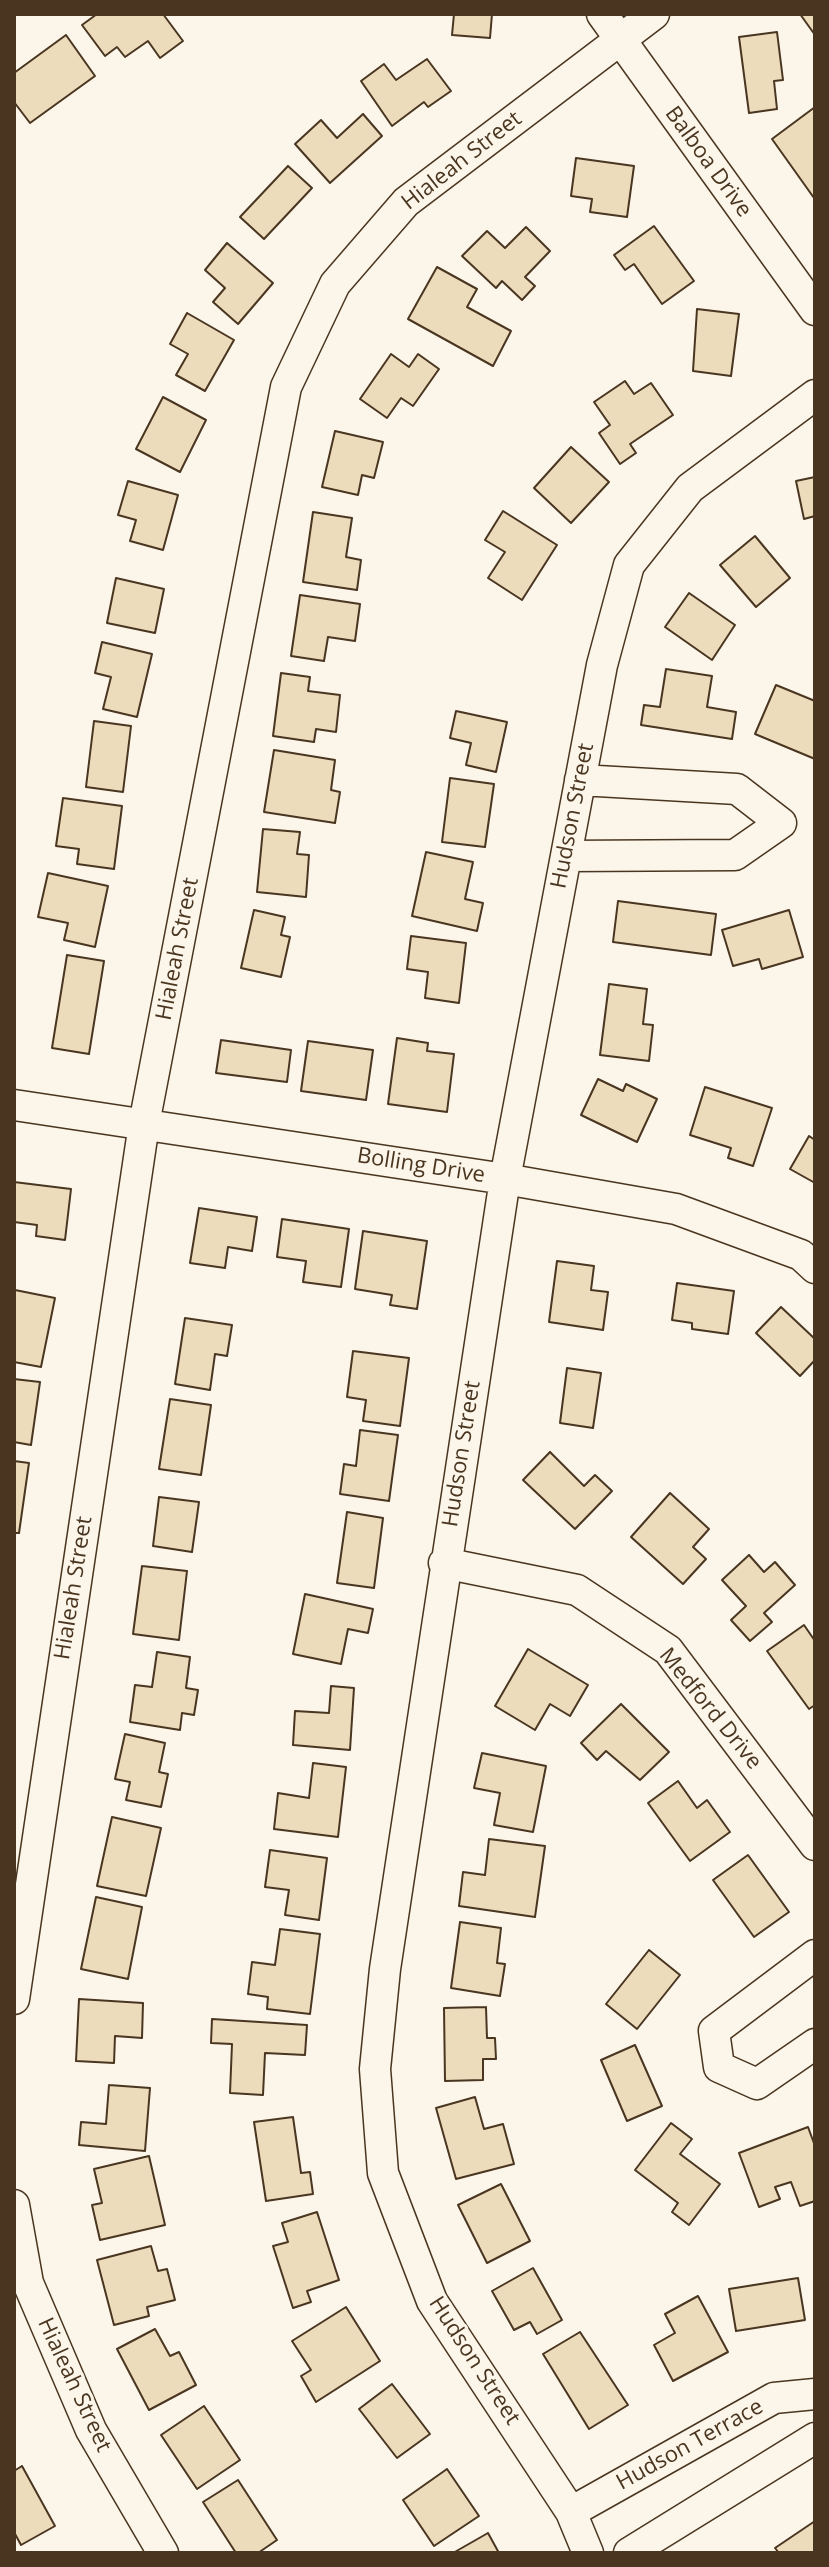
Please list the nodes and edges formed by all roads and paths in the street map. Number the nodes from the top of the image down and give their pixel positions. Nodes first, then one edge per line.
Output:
1 (654, 14) edge
2 (610, 26) edge
3 (815, 310) edge
4 (815, 395) edge
5 (580, 780) junction
6 (566, 856) junction
7 (14, 1105) edge
8 (144, 1124) junction
9 (505, 1179) junction
10 (815, 1268) edge
11 (444, 1563) junction
12 (815, 1845) edge
13 (16, 1953) edge
14 (815, 1955) edge
15 (14, 1999) edge
16 (815, 2044) edge
17 (14, 2205) edge
18 (815, 2394) edge
19 (815, 2438) edge
20 (571, 2512) junction
21 (163, 2553) edge
22 (588, 2553) edge
23 (629, 2553) edge

1 - 2 street, Hialeah Street
2 - 3 street, Balboa Drive
2 - 8 street, Hialeah Street
4 - 5 street, Hudson Street
5 - 6 street, Hudson Street
5 - 6 street
6 - 9 street, Hudson Street
7 - 8 street, Bolling Drive
8 - 9 street, Bolling Drive
8 - 13 street, Hialeah Street
9 - 10 street, Bolling Drive
9 - 11 street, Hudson Street
11 - 12 street, Medford Drive
11 - 20 street, Hudson Street
13 - 15 street, Hialeah Street
14 - 16 street
17 - 21 street, Hialeah Street
18 - 20 street, Hudson Terrace
19 - 23 street
20 - 22 street, Hudson Street

